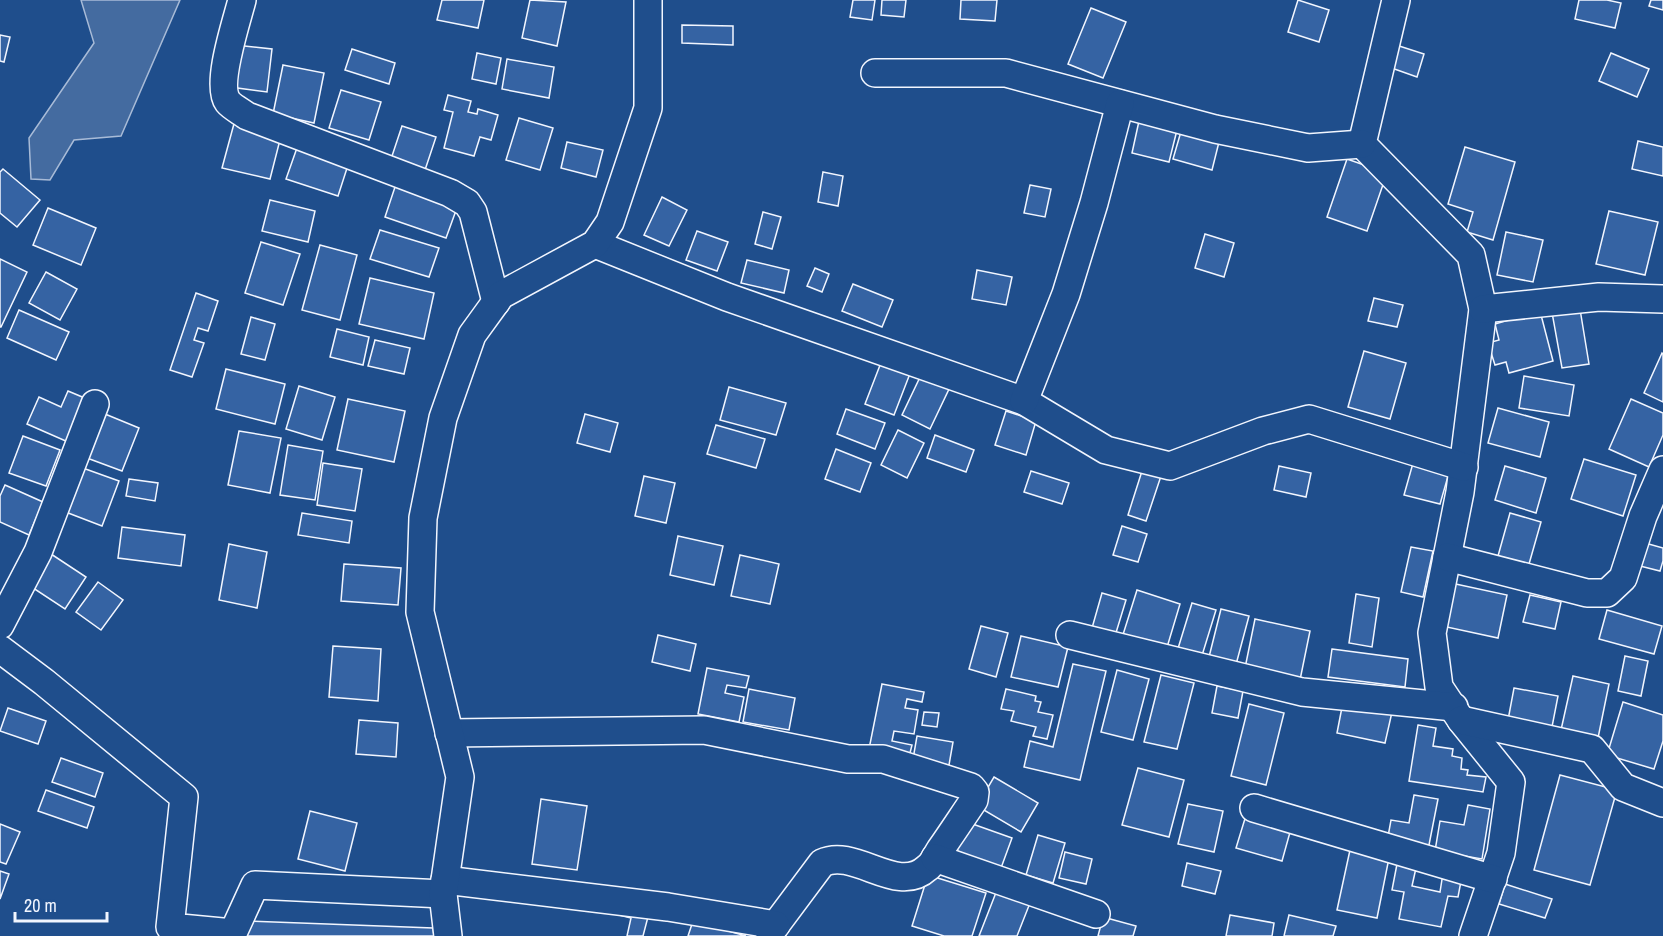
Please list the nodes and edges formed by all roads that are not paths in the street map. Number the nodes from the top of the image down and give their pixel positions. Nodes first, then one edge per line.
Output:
1 (242, 0) edge
2 (648, 0) edge
3 (1396, 0) edge
4 (875, 73) dead end
5 (1120, 104) junction
6 (1362, 144) junction
7 (595, 244) junction
8 (1663, 299) edge
9 (496, 302) junction
10 (1483, 309) junction
11 (1024, 401) junction
12 (95, 404) dead end
13 (1464, 467) junction
14 (1660, 484) edge
15 (1447, 557) junction
16 (0, 625) edge
17 (1070, 635) dead end
18 (0, 649) edge
19 (1458, 713) junction
20 (450, 733) junction
21 (1663, 803) edge
22 (1254, 808) dead end
23 (934, 858) junction
24 (1492, 879) junction
25 (444, 887) junction
26 (1096, 914) dead end
27 (773, 930) edge
28 (205, 933) edge
29 (448, 936) edge
30 (1473, 936) edge

1 - 9 street
2 - 7 street
3 - 6 street
4 - 5 street
5 - 6 street
5 - 11 street
6 - 10 street
7 - 9 street
7 - 11 street
8 - 10 street
9 - 20 street
10 - 13 street
11 - 13 street
12 - 16 street
13 - 15 street
14 - 15 street
15 - 19 street
17 - 19 street
18 - 28 street
19 - 21 street
19 - 24 street
20 - 23 street
20 - 25 street
22 - 24 street
23 - 26 street
23 - 27 street
24 - 30 street
25 - 27 street
25 - 28 street
25 - 29 street

